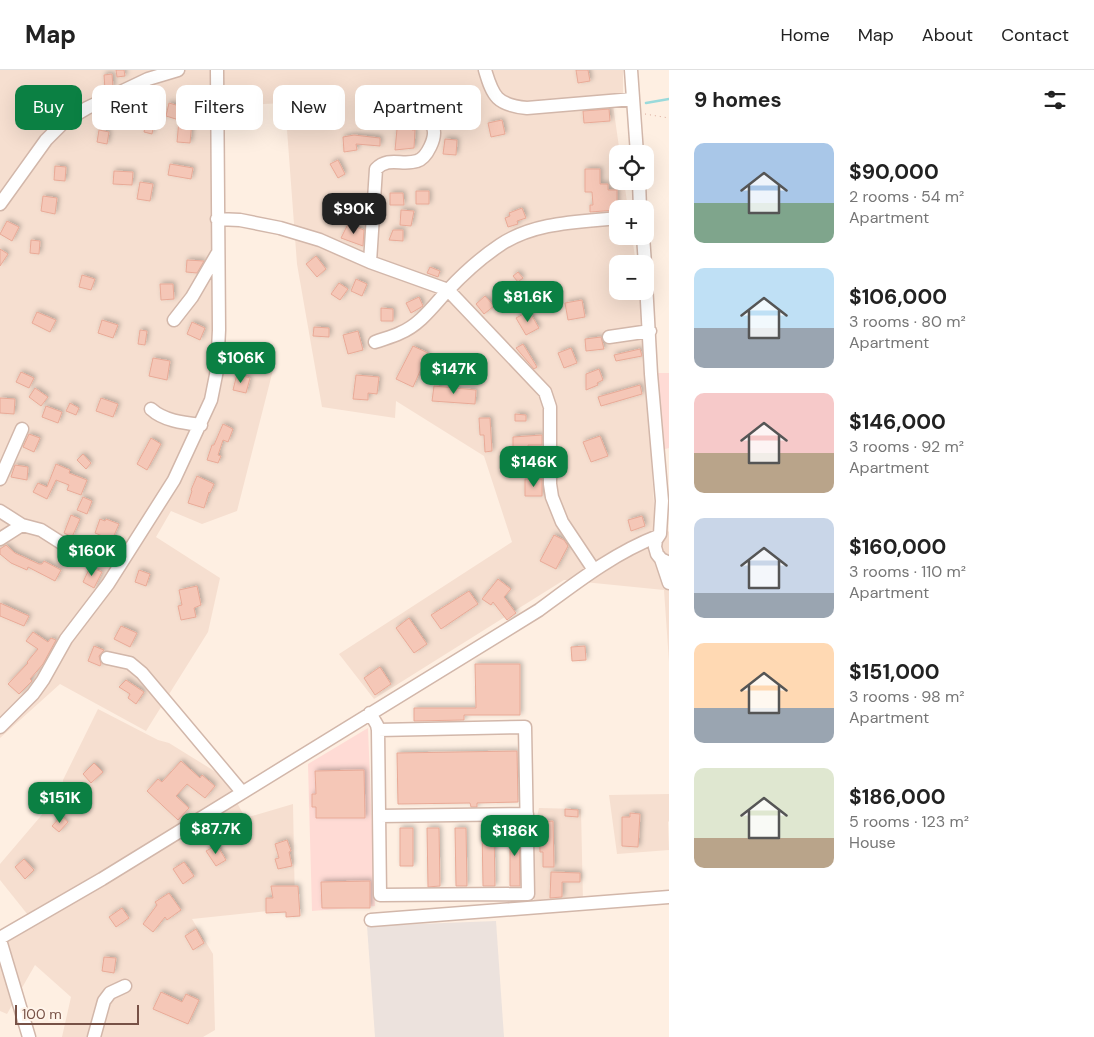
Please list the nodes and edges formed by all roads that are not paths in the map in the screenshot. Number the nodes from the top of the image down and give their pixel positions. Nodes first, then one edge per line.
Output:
1 (178, 70) edge
2 (217, 70) edge
3 (485, 70) edge
4 (632, 70) edge
5 (634, 105) junction
6 (433, 130) edge
7 (636, 145) edge
8 (0, 204) edge
9 (217, 219) junction
10 (609, 219) edge
11 (217, 254) junction
12 (370, 262) junction
13 (448, 290) junction
14 (648, 300) edge
15 (174, 320) dead end
16 (650, 331) junction
17 (609, 337) dead end
18 (375, 342) dead end
19 (151, 409) dead end
20 (201, 426) junction
21 (22, 429) dead end
22 (0, 479) edge
23 (666, 507) edge
24 (0, 511) edge
25 (22, 524) junction
26 (662, 533) edge
27 (0, 539) edge
28 (627, 550) junction
29 (124, 557) junction
30 (663, 559) edge
31 (594, 570) junction
32 (669, 583) edge
33 (107, 658) dead end
34 (370, 714) junction
35 (0, 727) edge
36 (378, 730) junction
37 (242, 792) junction
38 (526, 814) junction
39 (379, 816) junction
40 (669, 898) edge
41 (371, 920) dead end
42 (0, 939) edge
43 (125, 986) dead end
44 (29, 1037) edge
45 (94, 1037) edge

1 - 8 street
2 - 9 street
3 - 5 street
4 - 5 street
5 - 7 street
6 - 12 street
9 - 11 street
9 - 12 street
10 - 13 street
11 - 15 street
11 - 20 street
12 - 13 street
13 - 18 street
13 - 31 street
14 - 16 street
16 - 17 street
16 - 23 street
19 - 20 street
20 - 29 street
21 - 22 street
23 - 26 street
24 - 25 street
25 - 27 street
25 - 29 street
26 - 28 street
26 - 30 street
28 - 30 street
28 - 31 street
29 - 35 street
30 - 32 street
31 - 34 street
33 - 37 street
34 - 36 street
34 - 37 street
36 - 38 street
36 - 39 street
37 - 42 street
38 - 39 street
38 - 39 street
40 - 41 street
42 - 44 street
43 - 45 street

